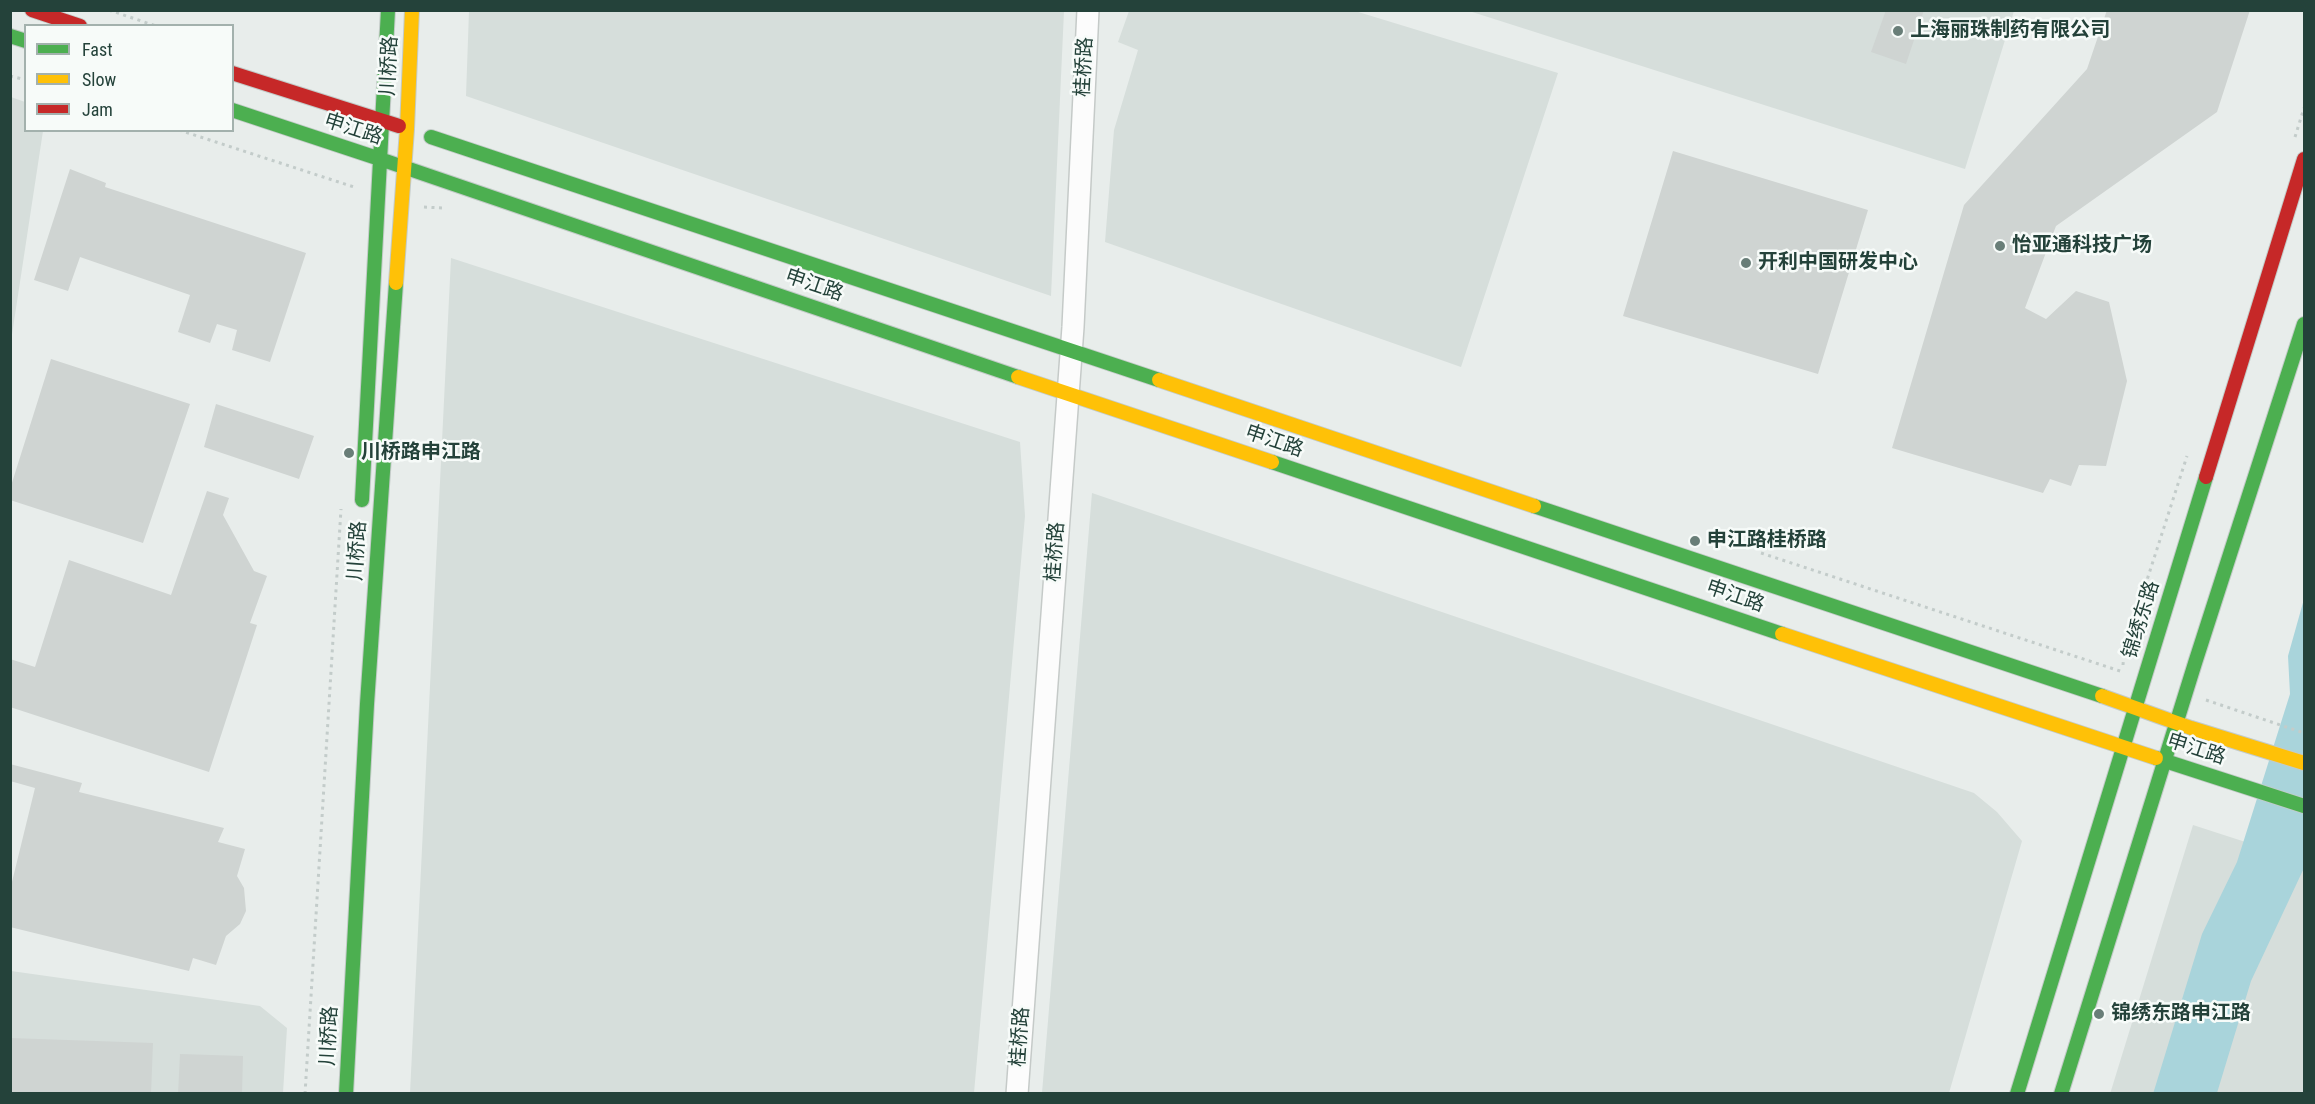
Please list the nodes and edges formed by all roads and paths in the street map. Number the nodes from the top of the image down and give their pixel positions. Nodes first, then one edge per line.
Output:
1 (32, 10) edge
2 (109, 10) edge
3 (388, 10) edge
4 (412, 10) edge
5 (1088, 10) edge
6 (74, 24) edge
7 (150, 24) edge
8 (234, 74) edge
9 (234, 111) edge
10 (383, 120) junction
11 (406, 129) junction
12 (362, 153) junction
13 (380, 159) junction
14 (2304, 159) edge
15 (403, 167) junction
16 (360, 189) dead end
17 (2304, 324) edge
18 (1071, 350) junction
19 (1068, 394) junction
20 (341, 502) dead end
21 (361, 515) dead end
22 (2136, 707) junction
23 (2260, 719) dead end
24 (2178, 723) junction
25 (2304, 733) edge
26 (2124, 747) junction
27 (2166, 761) junction
28 (2304, 763) edge
29 (2304, 806) edge
30 (305, 1094) edge
31 (346, 1094) edge
32 (1017, 1094) edge
33 (2017, 1094) edge
34 (2061, 1094) edge

1 - 6 main road
2 - 7 path
3 - 10 main road, 川桥路
4 - 11 main road, 川桥路
5 - 18 street, 桂桥路
8 - 10 main road, 申江路
9 - 12 main road, 申江路
10 - 11 main road, 申江路
10 - 13 main road, 川桥路
11 - 15 main road, 川桥路
11 - 18 main road, 申江路
12 - 13 main road, 申江路
12 - 16 path
13 - 15 main road, 申江路
13 - 21 main road, 川桥路
14 - 22 main road, 锦绣东路
15 - 19 main road, 申江路
15 - 31 main road, 川桥路
17 - 24 main road
18 - 19 street, 桂桥路
18 - 22 main road, 申江路
19 - 26 main road, 申江路
19 - 32 street, 桂桥路
20 - 30 path
22 - 24 main road, 申江路
22 - 26 main road, 锦绣东路
23 - 25 path
24 - 27 main road
24 - 28 main road, 申江路
26 - 27 main road, 申江路
26 - 33 main road, 锦绣东路
27 - 29 main road, 申江路
27 - 34 main road

